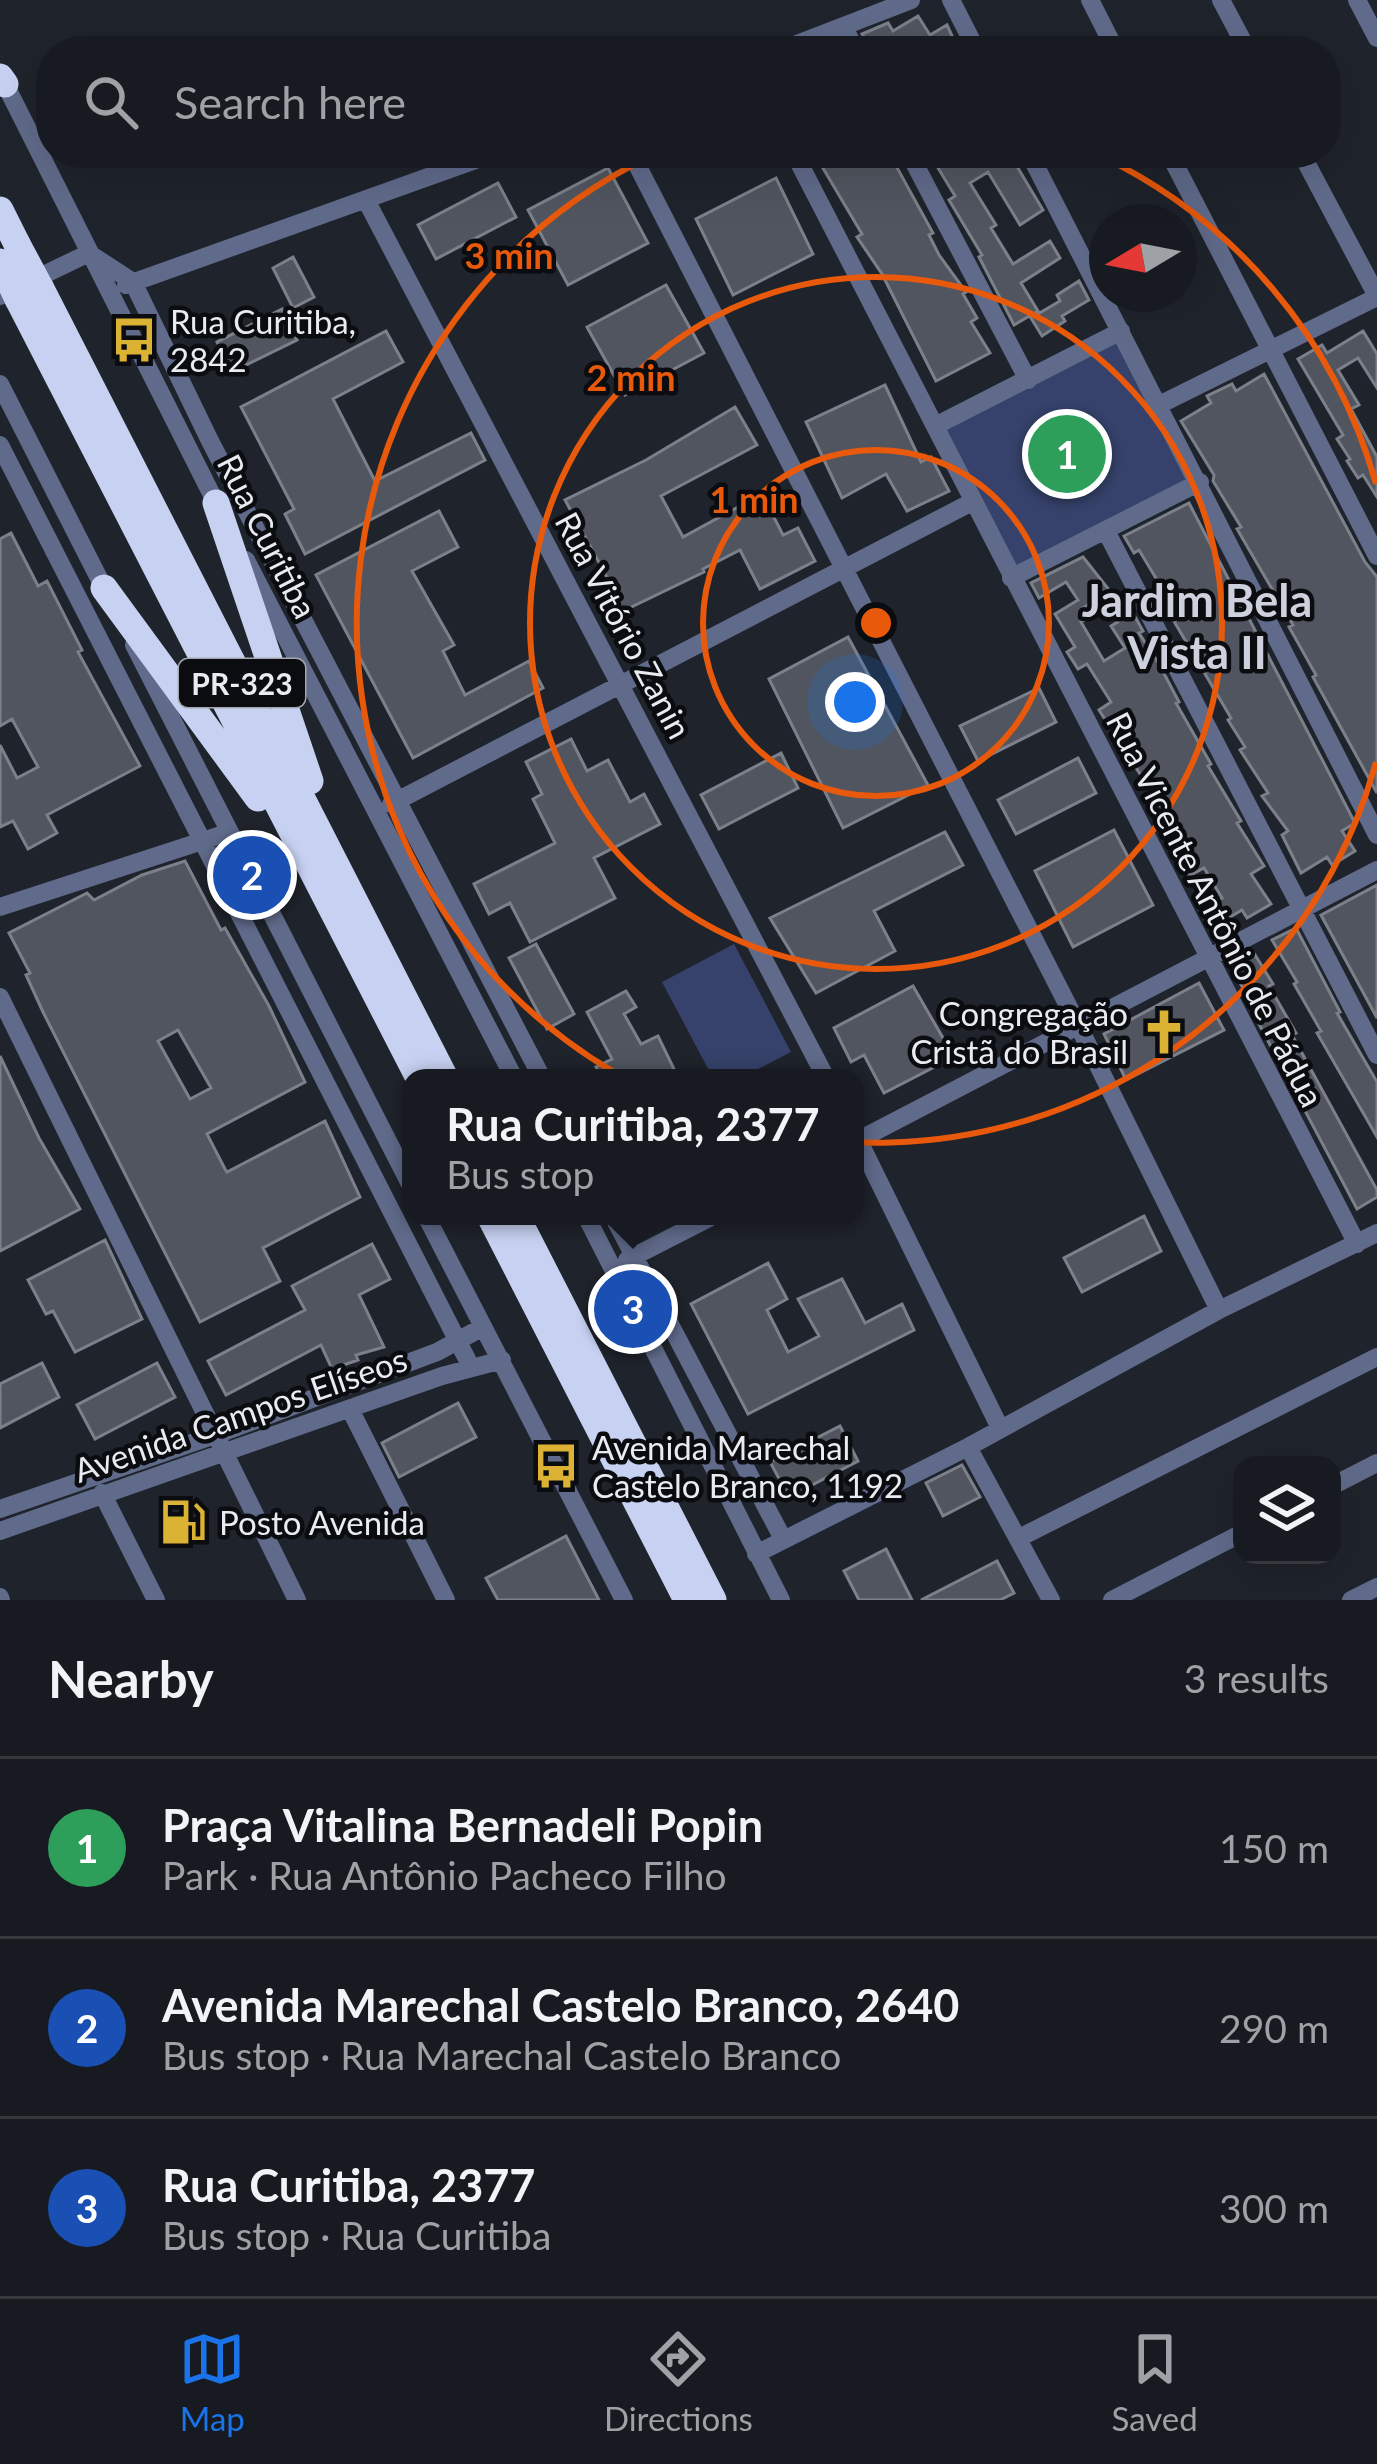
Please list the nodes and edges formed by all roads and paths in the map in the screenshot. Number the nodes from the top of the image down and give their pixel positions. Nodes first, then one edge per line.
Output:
1 (911, 0) edge
2 (951, 0) edge
3 (1090, 0) edge
4 (1221, 0) edge
5 (1357, 0) edge
6 (844, 27) junction
7 (820, 36) edge
8 (848, 36) edge
9 (969, 36) edge
10 (1108, 36) edge
11 (1239, 36) edge
12 (1377, 38) edge
13 (2, 78) edge
14 (36, 146) edge
15 (47, 168) edge
16 (454, 168) edge
17 (639, 168) edge
18 (802, 168) edge
19 (918, 168) edge
20 (1037, 168) edge
21 (1176, 168) edge
22 (1309, 168) edge
23 (366, 200) junction
24 (0, 210) edge
25 (9, 253) edge
26 (89, 253) junction
27 (133, 282) junction
28 (112, 292) junction
29 (19, 294) edge
30 (1377, 297) edge
31 (1121, 331) junction
32 (1271, 352) junction
33 (1028, 380) junction
34 (0, 385) edge
35 (1159, 405) junction
36 (935, 426) junction
37 (210, 441) junction
38 (0, 445) edge
39 (190, 452) junction
40 (1200, 482) junction
41 (216, 502) junction
42 (972, 502) junction
43 (1106, 531) junction
44 (1377, 556) edge
45 (841, 568) junction
46 (1011, 578) junction
47 (104, 588) junction
48 (621, 683) junction
49 (400, 799) junction
50 (376, 812) junction
51 (230, 832) junction
52 (1377, 835) edge
53 (204, 841) junction
54 (1377, 870) edge
55 (0, 908) edge
56 (1304, 911) junction
57 (362, 940) junction
58 (1208, 960) junction
59 (0, 997) edge
60 (1079, 1027) junction
61 (1377, 1054) edge
62 (415, 1069) edge
63 (440, 1069) edge
64 (509, 1069) edge
65 (537, 1069) edge
66 (821, 1069) edge
67 (864, 1135) edge
68 (864, 1155) edge
69 (402, 1168) edge
70 (431, 1225) edge
71 (495, 1225) edge
72 (521, 1225) edge
73 (590, 1225) edge
74 (618, 1225) edge
75 (695, 1225) edge
76 (1377, 1233) edge
77 (1357, 1244) junction
78 (634, 1257) junction
79 (612, 1268) junction
80 (1219, 1310) junction
81 (483, 1327) junction
82 (460, 1341) junction
83 (1377, 1357) edge
84 (502, 1360) junction
85 (471, 1367) junction
86 (350, 1409) junction
87 (1000, 1428) junction
88 (218, 1434) junction
89 (968, 1447) junction
90 (225, 1454) junction
91 (1377, 1463) edge
92 (1341, 1481) edge
93 (102, 1493) junction
94 (0, 1508) edge
95 (0, 1531) edge
96 (782, 1538) junction
97 (1018, 1538) junction
98 (1233, 1538) edge
99 (756, 1554) junction
100 (1377, 1587) edge
101 (156, 1600) edge
102 (297, 1600) edge
103 (446, 1600) edge
104 (624, 1600) edge
105 (687, 1600) edge
106 (713, 1600) edge
107 (781, 1600) edge
108 (1051, 1600) edge
109 (1112, 1600) edge
110 (1352, 1600) edge

1 - 6 street
2 - 9 street
3 - 10 street
4 - 11 street
5 - 12 street
6 - 7 street
6 - 8 street
13 - 14 street, Rua Curitiba
15 - 26 street, Rua Curitiba
16 - 23 street
17 - 45 street
18 - 36 street, Rua Vicente Antônio de Pádua
19 - 33 street
20 - 31 street
21 - 32 street
22 - 30 street
23 - 27 street
23 - 48 street, Rua Vitório Zanin
24 - 25 highway, PR-323
25 - 29 highway, PR-323, bridge
26 - 27 street
26 - 28 street, Rua Curitiba
26 - 29 street
27 - 28 street
27 - 37 street, Rua Curitiba
28 - 39 street, Rua Curitiba
29 - 57 highway, PR-323
30 - 32 street
31 - 33 street
31 - 35 street
32 - 35 street
32 - 44 street
33 - 36 street
34 - 47 street
35 - 40 street
36 - 42 street, Rua Vicente Antônio de Pádua
37 - 39 street
37 - 49 street, Rua Curitiba
38 - 53 street
39 - 41 street, Rua Curitiba
40 - 43 street
40 - 52 street
41 - 50 street, Rua Curitiba
41 - 57 highway
42 - 45 street
42 - 46 street, Rua Vicente Antônio de Pádua
43 - 46 street
43 - 56 street
45 - 48 street
45 - 60 street
46 - 58 street, Rua Vicente Antônio de Pádua
47 - 51 street
47 - 57 highway
48 - 49 street
48 - 66 street, Rua Vitório Zanin
49 - 50 street
49 - 65 street, Rua Curitiba
50 - 64 street, Rua Curitiba
51 - 53 street
51 - 69 street
53 - 55 street
53 - 82 street
54 - 56 street
56 - 58 street
56 - 61 street
57 - 62 highway, PR-323
57 - 63 highway, PR-323
58 - 60 street
58 - 77 street, Rua Vicente Antônio de Pádua
59 - 88 street
60 - 67 street
60 - 80 street
68 - 87 street
70 - 81 street
71 - 105 highway
72 - 106 highway
73 - 79 street
74 - 78 street
75 - 78 street
76 - 77 street
77 - 80 street
78 - 79 street
78 - 96 street
79 - 99 street
80 - 87 street
81 - 82 street, Avenida Campos Elíseos
81 - 84 street
82 - 85 street
82 - 88 street, Avenida Campos Elíseos
83 - 97 street
84 - 85 street, Avenida Campos Elíseos
84 - 104 street
85 - 86 street, Avenida Campos Elíseos
86 - 90 street, Avenida Campos Elíseos
86 - 103 street
87 - 89 street
88 - 90 street
88 - 94 street, Avenida Campos Elíseos
89 - 96 street
89 - 97 street
90 - 93 street, Avenida Campos Elíseos
90 - 102 street
91 - 92 street
93 - 95 street, Avenida Campos Elíseos
93 - 101 street
96 - 99 street
97 - 108 street
98 - 109 street
99 - 107 street
100 - 110 street

